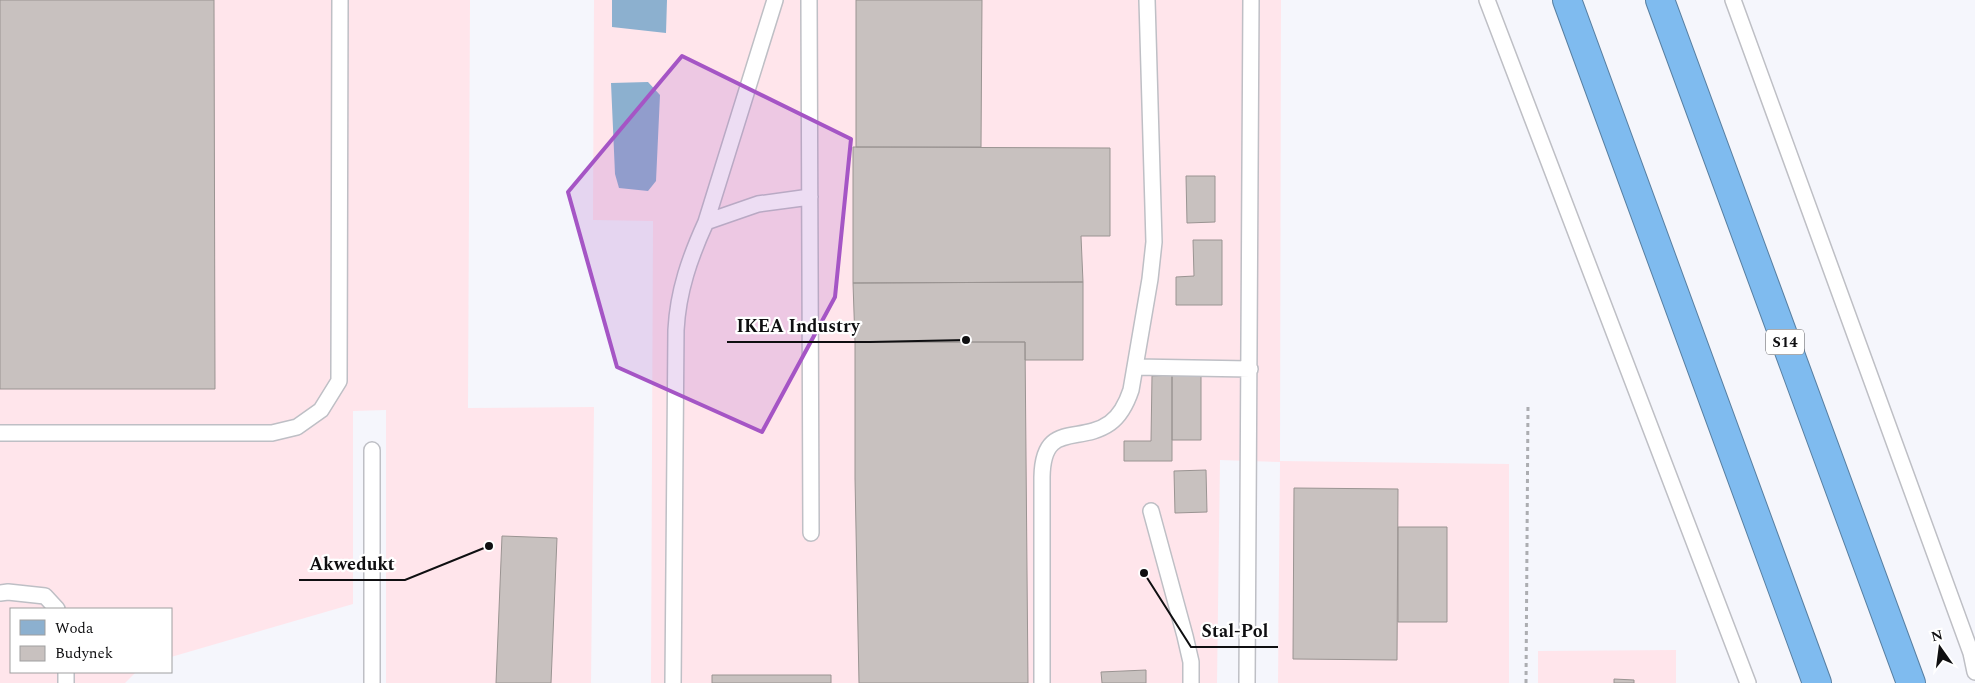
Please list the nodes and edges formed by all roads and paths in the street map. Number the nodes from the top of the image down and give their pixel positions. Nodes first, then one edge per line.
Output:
1 (340, 0) edge
2 (775, 0) edge
3 (809, 0) edge
4 (1147, 0) edge
5 (1251, 0) edge
6 (1488, 0) edge
7 (1567, 0) edge
8 (1660, 0) edge
9 (1733, 0) edge
10 (810, 197) junction
11 (706, 222) junction
12 (1135, 367) junction
13 (1250, 369) junction
14 (1528, 404) dead end
15 (0, 432) edge
16 (372, 450) dead end
17 (1152, 511) dead end
18 (811, 533) dead end
19 (0, 593) edge
20 (56, 608) edge
21 (1975, 672) edge
22 (372, 683) edge
23 (673, 683) edge
24 (1042, 683) edge
25 (1191, 683) edge
26 (1247, 683) edge
27 (1526, 683) edge
28 (1748, 683) edge
29 (1817, 683) edge
30 (1911, 683) edge

1 - 15 lane
2 - 11 lane
3 - 10 lane
4 - 12 lane
5 - 13 lane
6 - 28 lane
7 - 29 highway
8 - 30 highway, S14
9 - 21 lane
10 - 11 lane
10 - 18 lane
11 - 23 lane
12 - 13 lane
12 - 24 lane
13 - 26 lane
14 - 27 path
16 - 22 lane
17 - 25 lane
19 - 20 lane

